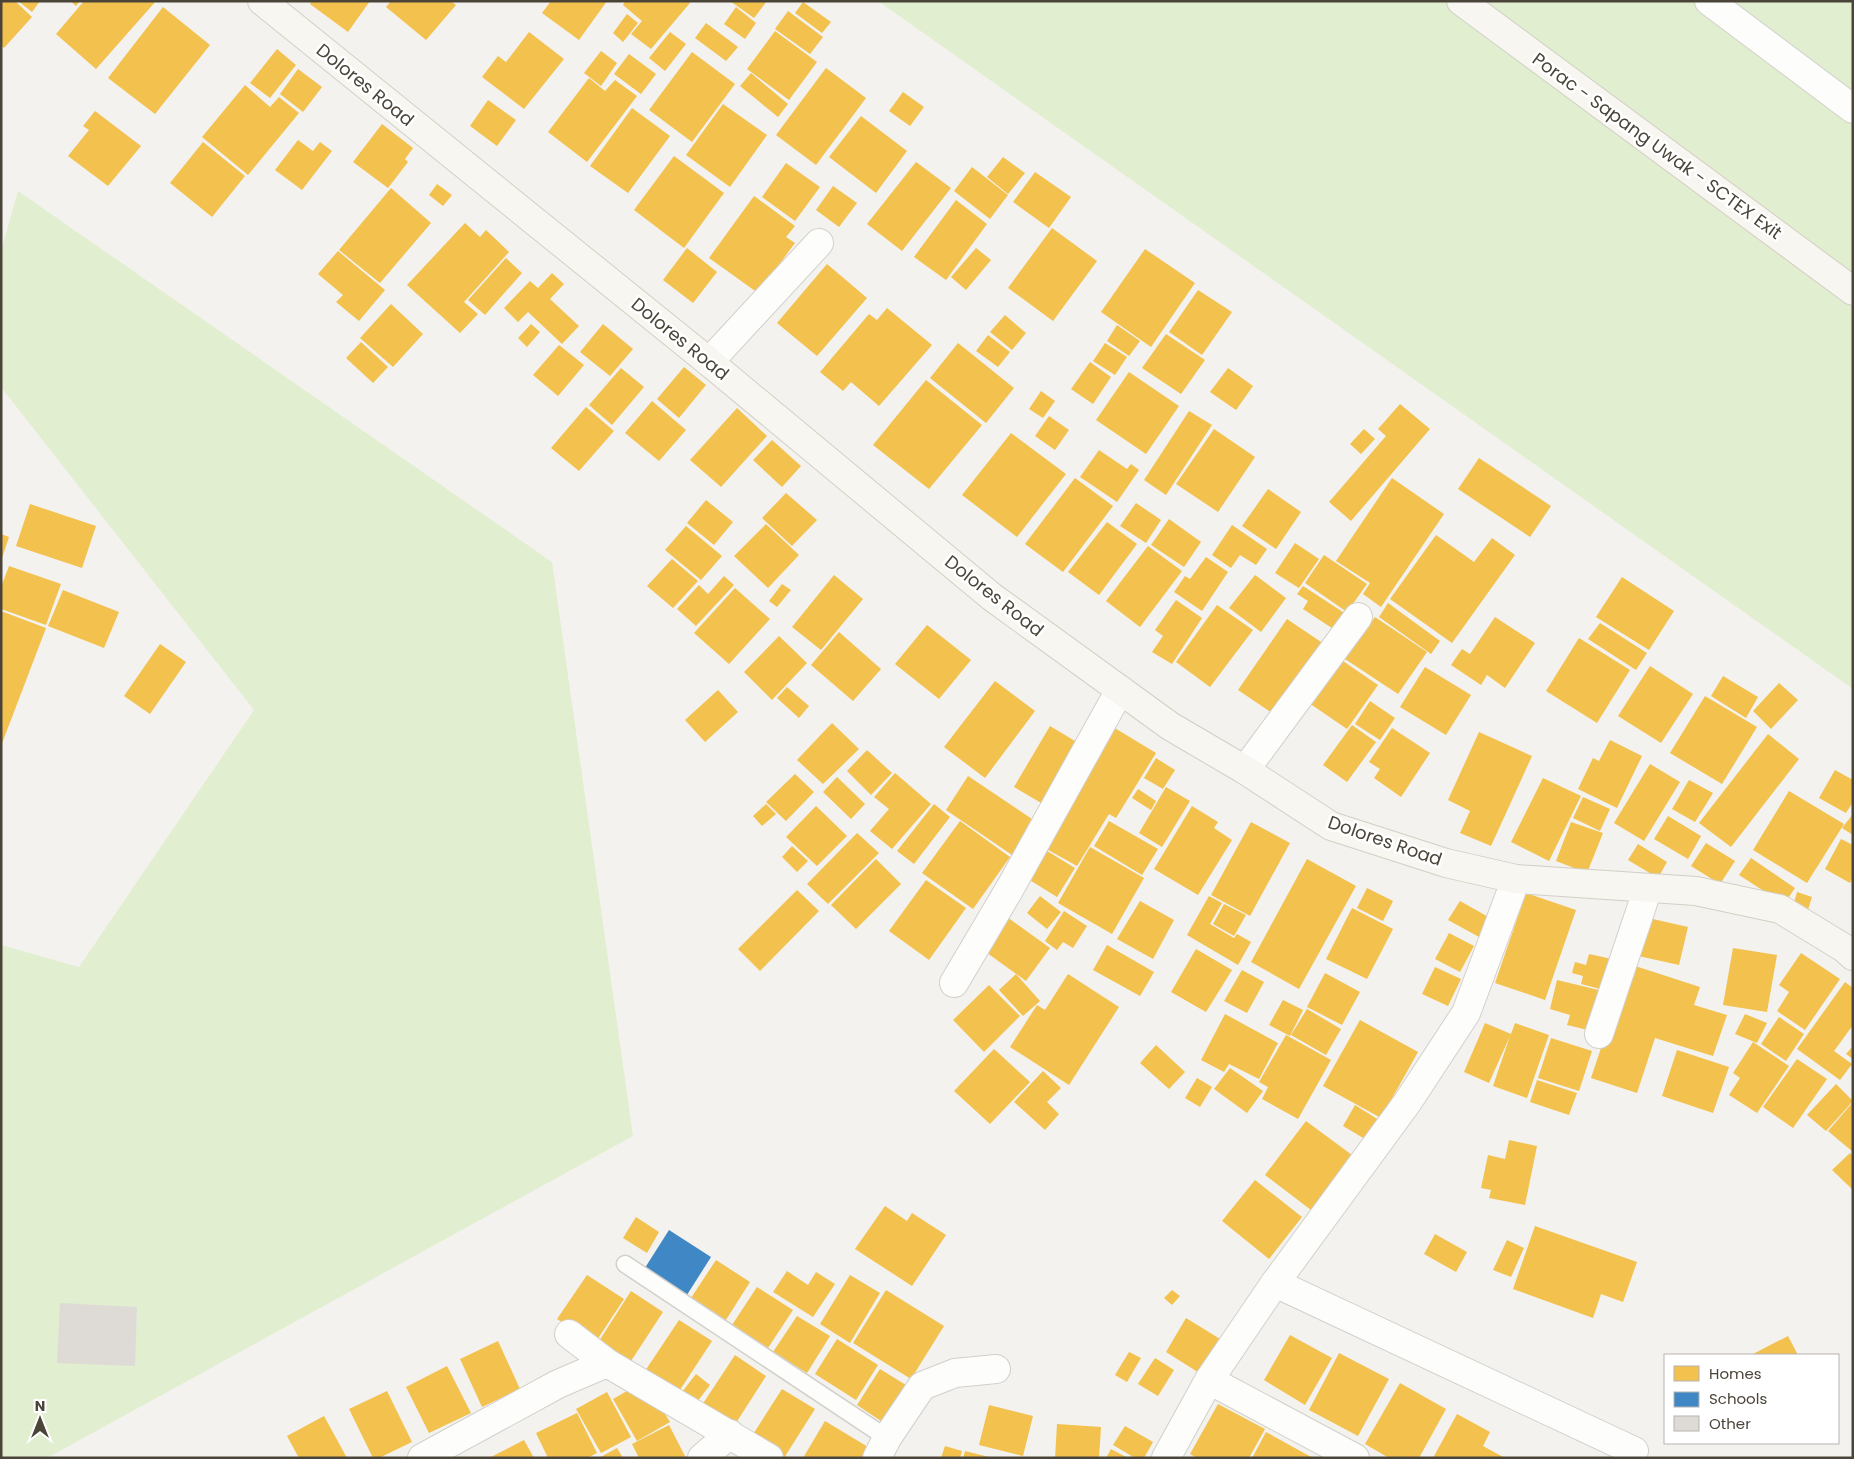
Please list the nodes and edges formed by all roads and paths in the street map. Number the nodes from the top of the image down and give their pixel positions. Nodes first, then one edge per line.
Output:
1 (262, 1) edge
2 (1461, 1) edge
3 (1709, 1) edge
4 (1853, 109) edge
5 (819, 243) dead end
6 (1853, 291) edge
7 (709, 362) junction
8 (1358, 616) dead end
9 (1120, 690) junction
10 (1245, 770) junction
11 (1516, 879) junction
12 (1648, 888) junction
13 (1849, 952) edge
14 (954, 983) dead end
15 (1599, 1034) dead end
16 (625, 1264) dead end
17 (1275, 1283) junction
18 (569, 1334) dead end
19 (607, 1362) junction
20 (996, 1369) dead end
21 (1209, 1380) junction
22 (730, 1434) junction
23 (882, 1448) edge
24 (1634, 1451) dead end
25 (422, 1458) edge
26 (702, 1458) edge
27 (769, 1458) edge
28 (1166, 1458) edge
29 (1355, 1458) edge

1 - 7 street, Dolores Road
2 - 6 street, Porac - Sapang Uwak - SCTEX Exit
3 - 4 street
5 - 7 street
7 - 9 street, Dolores Road
8 - 10 street
9 - 10 street, Dolores Road
9 - 14 street
10 - 11 street, Dolores Road
11 - 12 street, Dolores Road
11 - 17 street
12 - 13 street, Dolores Road
12 - 15 street
16 - 23 lane
17 - 21 street
17 - 24 street
18 - 19 street
19 - 22 street
19 - 25 street
20 - 23 street
21 - 28 street
21 - 29 street
22 - 26 street
22 - 27 street

